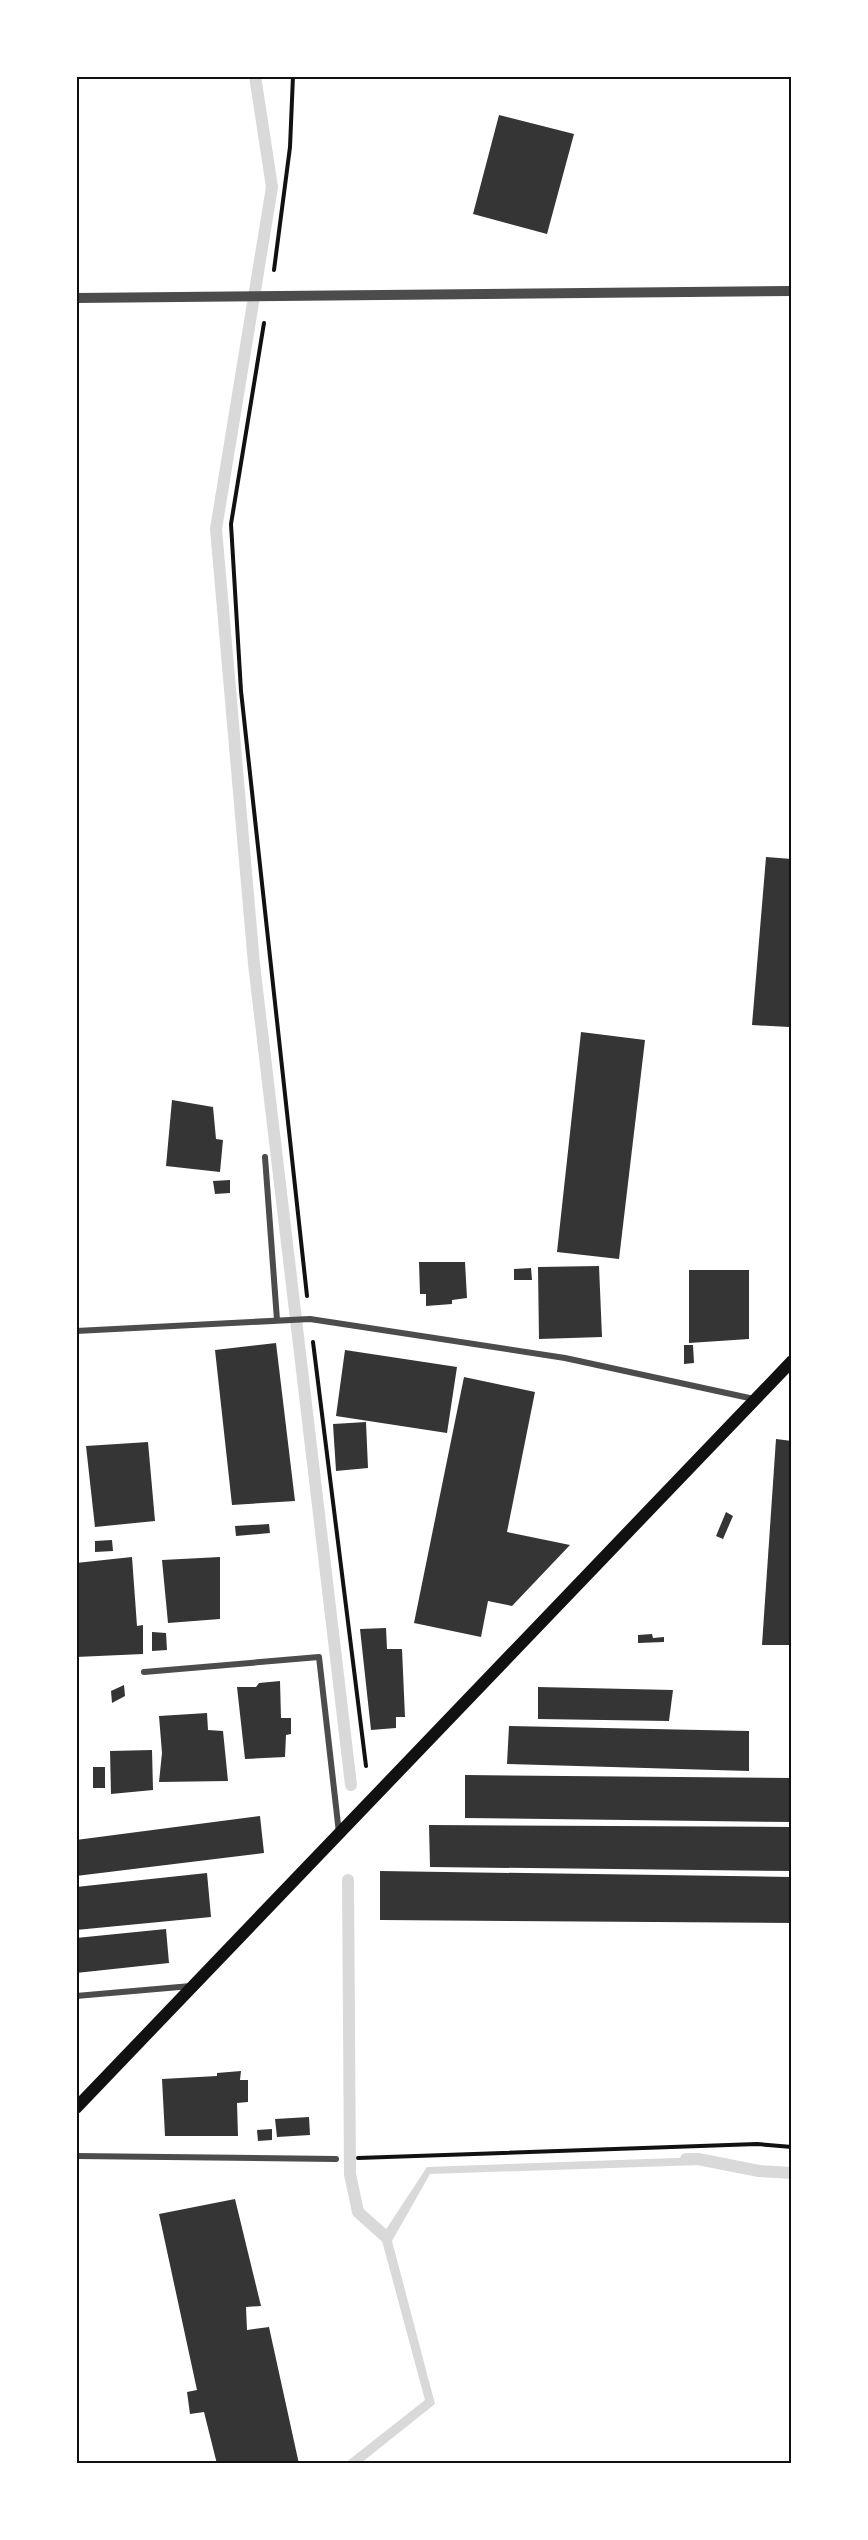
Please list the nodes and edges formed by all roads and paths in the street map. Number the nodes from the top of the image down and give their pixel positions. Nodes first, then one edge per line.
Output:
1 (292, 76) edge
2 (273, 271) dead end
3 (792, 291) edge
4 (268, 297) junction
5 (76, 298) edge
6 (265, 1157) dead end
7 (310, 1319) junction
8 (277, 1320) junction
9 (76, 1331) edge
10 (792, 1361) edge
11 (754, 1399) junction
12 (144, 1672) dead end
13 (371, 1802) junction
14 (339, 1835) junction
15 (197, 1985) junction
16 (76, 1996) edge
17 (76, 2109) edge
18 (792, 2147) edge
19 (76, 2156) edge
20 (336, 2159) joint

1 - 2 path
3 - 4 street
4 - 5 street
4 - 7 path
6 - 8 street
7 - 8 street
7 - 11 street
7 - 13 path
8 - 9 street
10 - 11 main road
11 - 13 main road
12 - 14 street
13 - 14 main road
14 - 15 main road
15 - 16 street
15 - 17 main road
18 - 20 path
19 - 20 street

